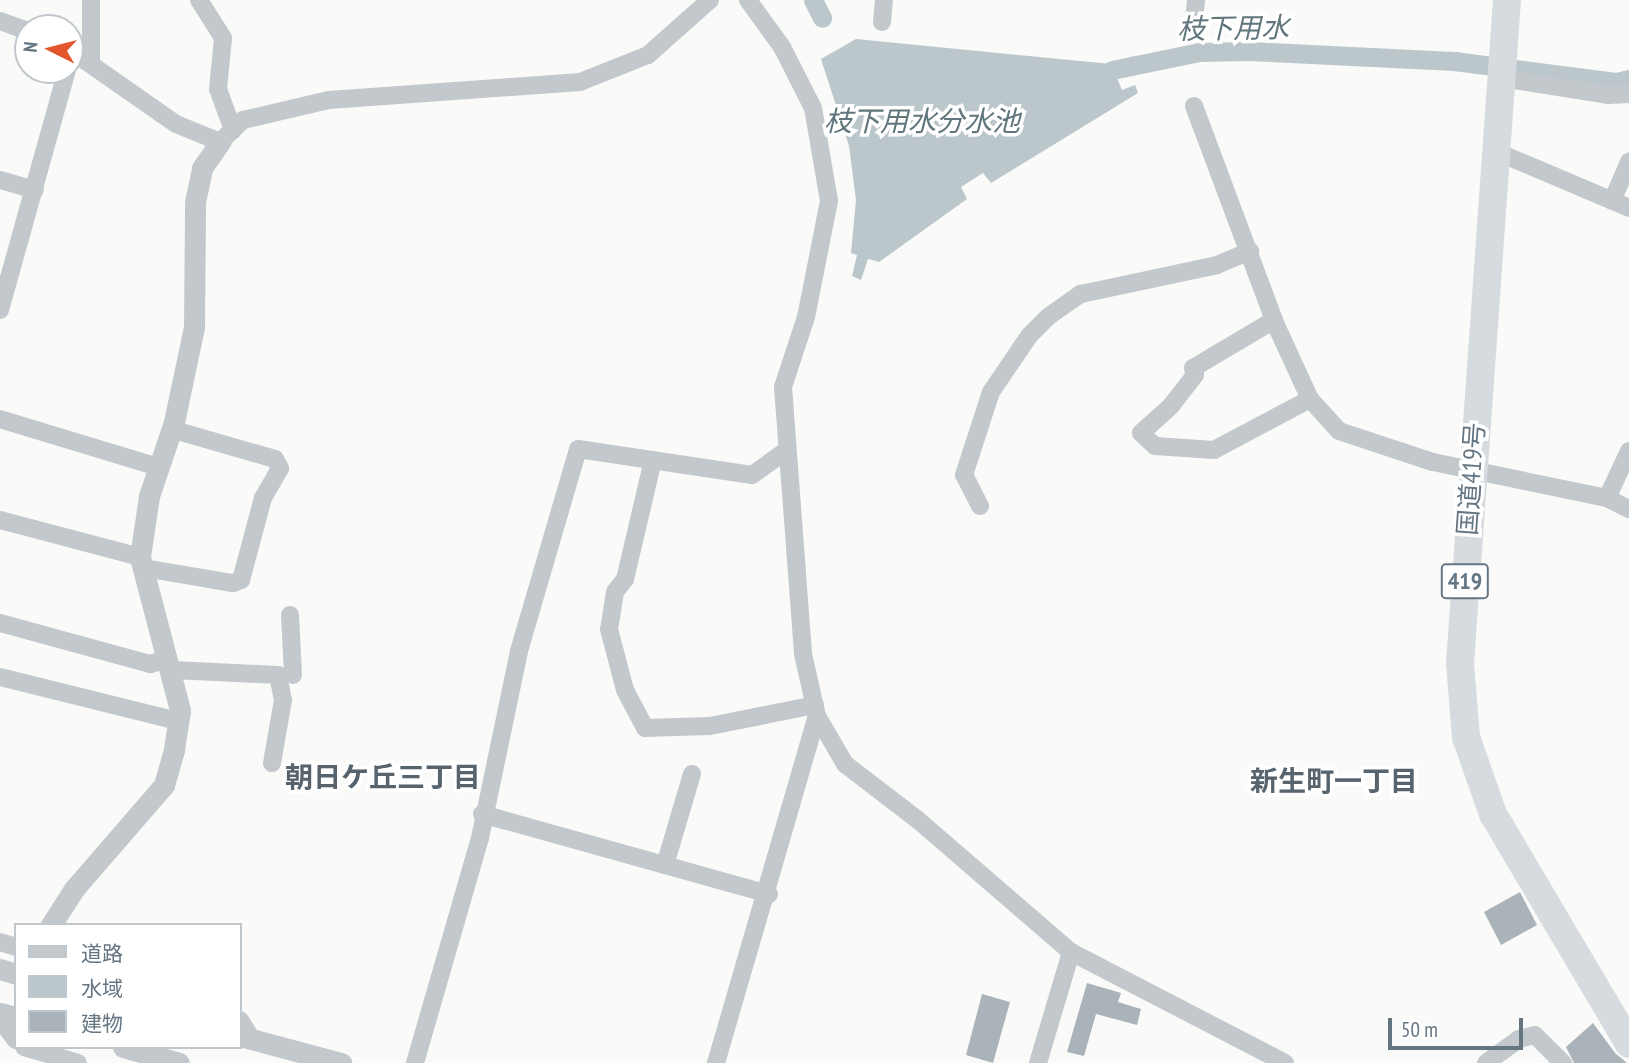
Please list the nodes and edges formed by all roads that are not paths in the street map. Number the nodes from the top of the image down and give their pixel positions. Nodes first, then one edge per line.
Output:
1 (91, 0) edge
2 (199, 0) edge
3 (710, 0) edge
4 (748, 0) edge
5 (884, 0) edge
6 (1196, 0) edge
7 (1507, 0) edge
8 (1194, 20) dead end
9 (882, 22) dead end
10 (84, 60) edge
11 (91, 64) junction
12 (1502, 78) junction
13 (63, 84) edge
14 (1629, 94) edge
15 (1194, 106) dead end
16 (226, 136) junction
17 (1495, 151) junction
18 (1629, 162) edge
19 (0, 180) edge
20 (35, 190) junction
21 (1621, 204) edge
22 (1250, 251) junction
23 (0, 310) edge
24 (1274, 320) junction
25 (1310, 399) junction
26 (0, 419) edge
27 (171, 429) junction
28 (788, 450) junction
29 (1629, 451) edge
30 (653, 460) junction
31 (158, 467) junction
32 (1471, 471) junction
33 (1607, 498) junction
34 (980, 506) dead end
35 (1629, 509) edge
36 (0, 520) edge
37 (142, 563) junction
38 (290, 615) dead end
39 (0, 623) edge
40 (170, 665) junction
41 (292, 675) junction
42 (0, 677) edge
43 (816, 710) junction
44 (178, 721) junction
45 (272, 763) dead end
46 (692, 774) dead end
47 (482, 814) junction
48 (665, 865) junction
49 (769, 894) junction
50 (52, 923) edge
51 (1071, 952) junction
52 (0, 1019) edge
53 (14, 1036) edge
54 (246, 1037) edge
55 (1629, 1044) edge
56 (32, 1049) edge
57 (130, 1049) edge
58 (78, 1063) edge
59 (179, 1063) edge
60 (341, 1063) edge
61 (415, 1063) edge
62 (716, 1063) edge
63 (1038, 1063) edge
64 (1285, 1063) edge
65 (1486, 1063) edge
66 (1563, 1063) edge

1 - 11 street
2 - 16 street
3 - 16 street
4 - 28 street
5 - 9 street
6 - 8 street
7 - 12 highway, 国道419号 / 419
10 - 11 street
11 - 16 street
12 - 14 street
12 - 17 highway, 国道419号 / 419
13 - 20 street
15 - 22 street
16 - 27 street
17 - 21 street
17 - 32 highway, 国道419号 / 419
18 - 21 street
19 - 20 street
20 - 23 street
22 - 24 street
22 - 34 street
24 - 25 street
24 - 25 street
25 - 32 street
26 - 31 street
27 - 31 street
27 - 37 street
28 - 30 street
28 - 43 street
29 - 33 street
30 - 43 street
30 - 47 street
31 - 37 street
32 - 33 street
32 - 55 highway, 国道419号 / 419
33 - 35 street
36 - 37 street
37 - 40 street
38 - 41 street
39 - 40 street
40 - 41 street
40 - 44 street
41 - 45 street
42 - 44 street
43 - 49 street
43 - 51 street
44 - 50 street
46 - 48 street
47 - 48 street
47 - 61 street
48 - 49 street
49 - 62 street
51 - 63 street
51 - 64 street
52 - 53 street
54 - 60 street
56 - 58 street
57 - 59 street
65 - 66 street

